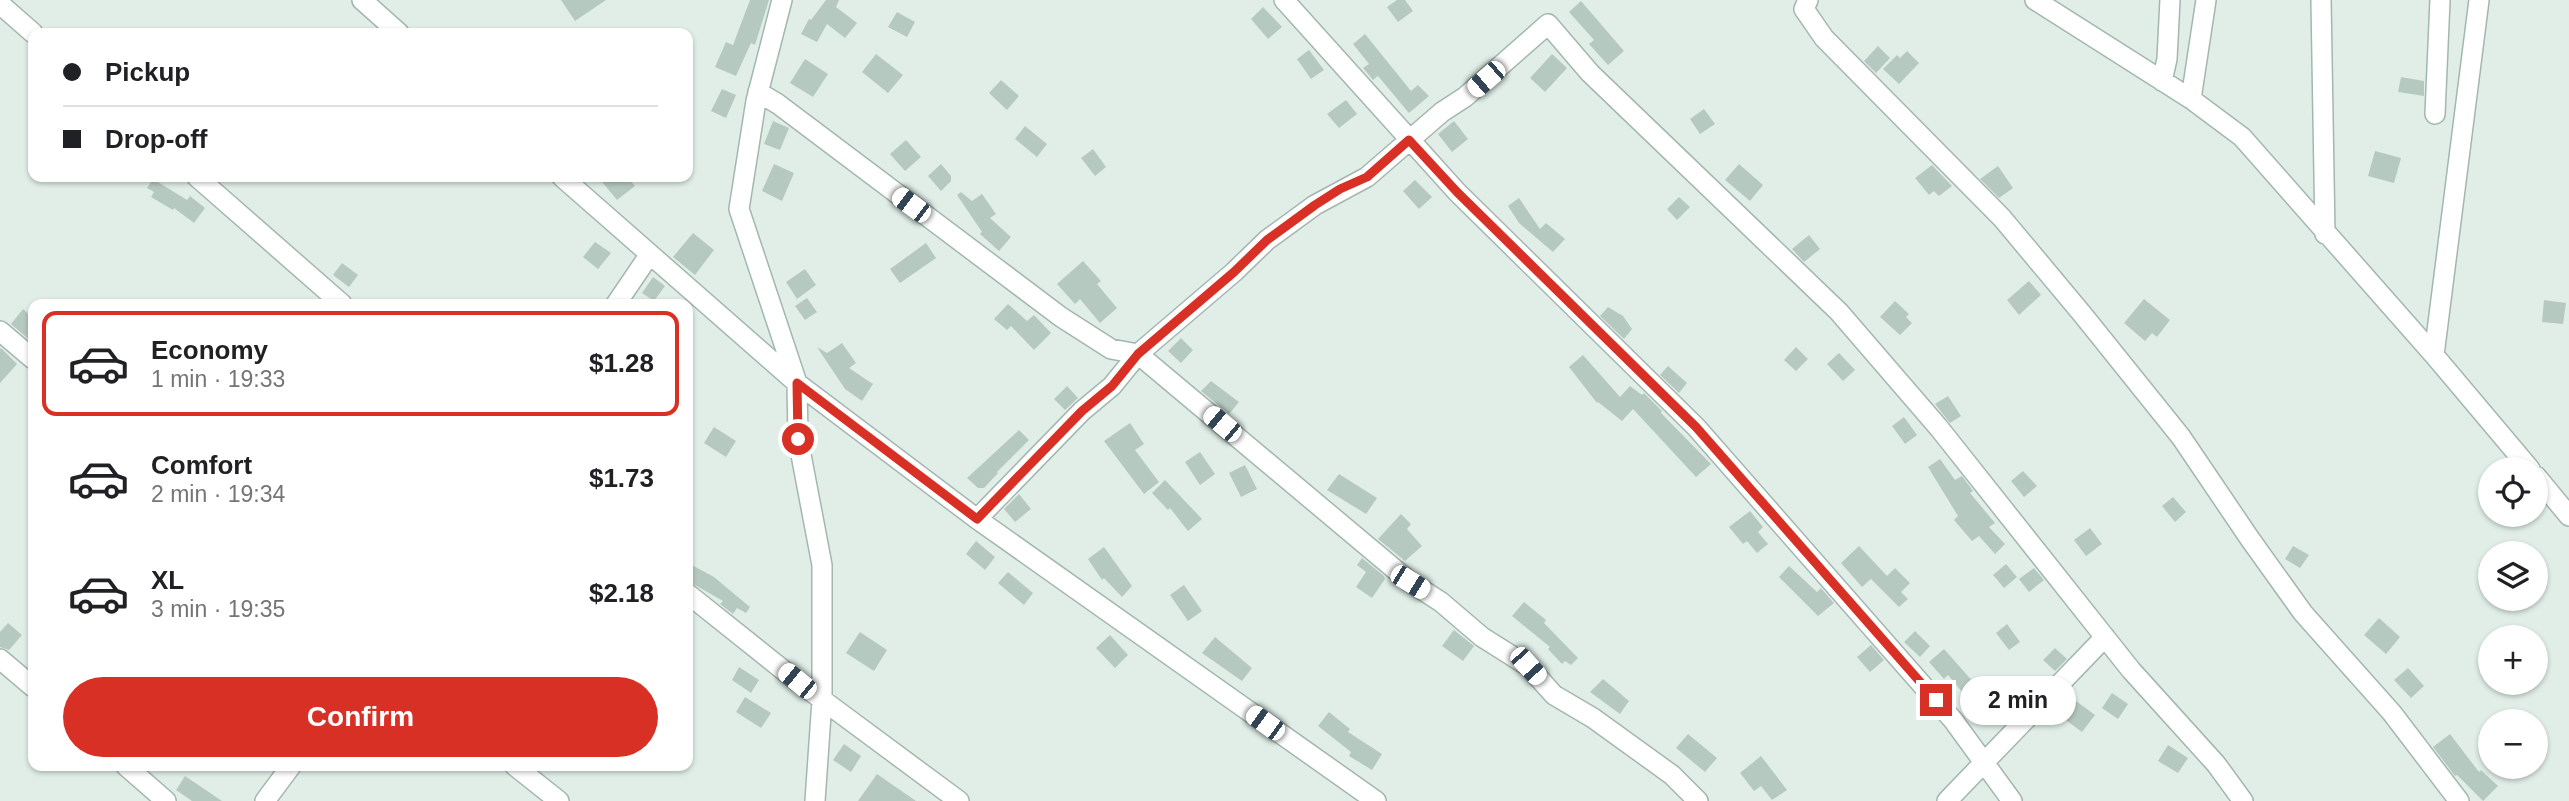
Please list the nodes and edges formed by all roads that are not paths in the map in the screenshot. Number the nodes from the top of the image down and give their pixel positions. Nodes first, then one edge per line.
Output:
1 (362, 0) edge
2 (782, 0) edge
3 (1284, 0) edge
4 (1808, 0) edge
5 (2035, 0) edge
6 (2170, 0) edge
7 (2206, 0) edge
8 (2320, 0) edge
9 (2440, 0) edge
10 (2479, 0) edge
11 (0, 4) edge
12 (2054, 5) edge
13 (393, 28) edge
14 (28, 29) edge
15 (2162, 81) junction
16 (758, 93) junction
17 (2191, 99) junction
18 (2435, 114) dead end
19 (1409, 140) junction
20 (203, 182) edge
21 (568, 182) edge
22 (2325, 234) junction
23 (650, 254) junction
24 (336, 299) edge
25 (619, 299) edge
26 (0, 331) edge
27 (1138, 354) junction
28 (28, 355) edge
29 (2434, 355) junction
30 (797, 383) junction
31 (2520, 457) edge
32 (2548, 491) edge
33 (2569, 516) edge
34 (977, 519) junction
35 (693, 598) edge
36 (2105, 637) junction
37 (0, 659) edge
38 (28, 683) edge
39 (822, 700) junction
40 (1983, 762) junction
41 (131, 771) edge
42 (287, 771) edge
43 (521, 771) edge
44 (166, 801) edge
45 (265, 801) edge
46 (559, 801) edge
47 (815, 801) edge
48 (959, 801) edge
49 (1376, 801) edge
50 (1698, 801) edge
51 (1947, 801) edge
52 (2012, 801) edge
53 (2244, 801) edge
54 (2459, 801) edge

1 - 13 street
2 - 16 street
3 - 19 street
4 - 54 street
5 - 12 street
6 - 15 street
7 - 17 street
8 - 22 street
9 - 18 street
10 - 29 street
11 - 14 street
12 - 15 street
15 - 17 street
16 - 27 street
16 - 30 street
17 - 22 street
19 - 27 street
19 - 36 street
19 - 40 street
20 - 24 street
21 - 23 street
22 - 29 street
23 - 25 street
23 - 30 street
26 - 28 street
27 - 34 street
27 - 50 street
29 - 31 street
30 - 34 street
30 - 39 street
32 - 33 street
34 - 49 street
35 - 39 street
36 - 40 street
36 - 53 street
37 - 38 street
39 - 47 street
39 - 48 street
40 - 51 street
40 - 52 street
41 - 44 street
42 - 45 street
43 - 46 street

